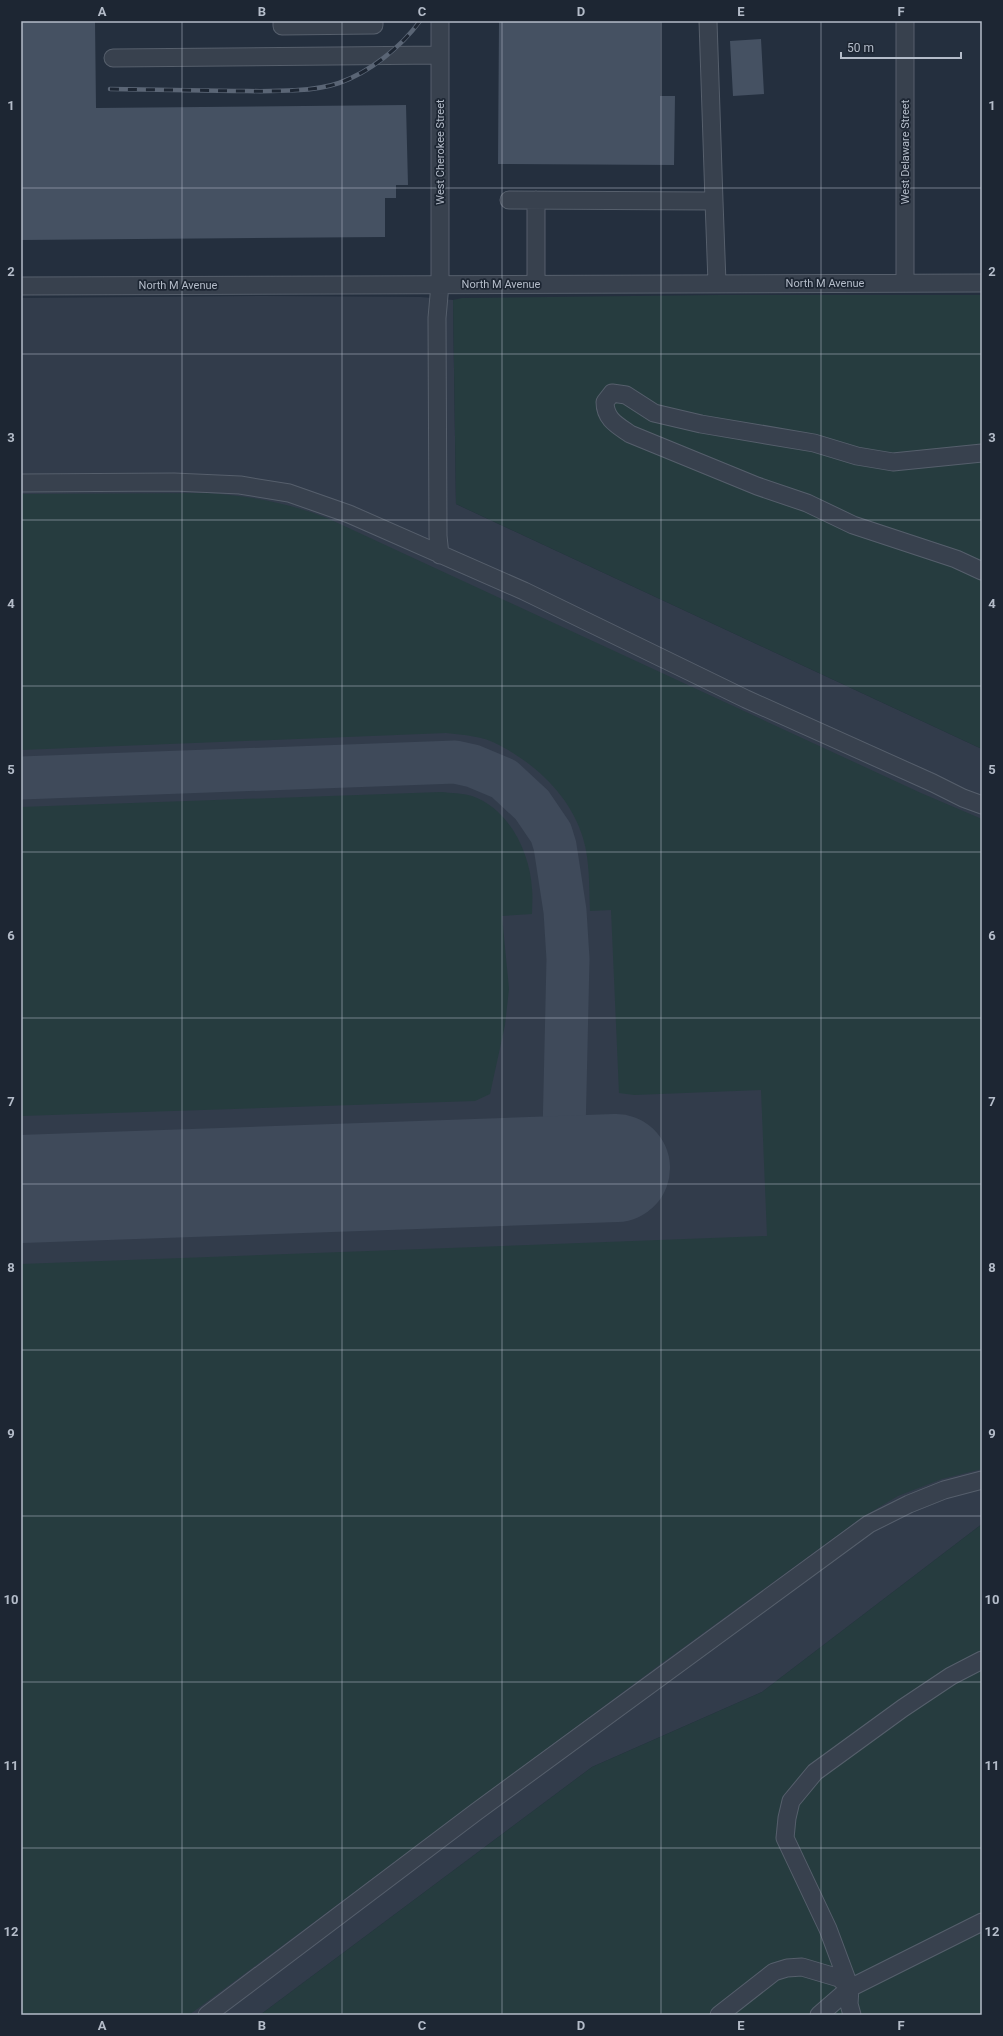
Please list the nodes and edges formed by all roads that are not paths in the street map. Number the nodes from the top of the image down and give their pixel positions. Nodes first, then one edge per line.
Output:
1 (282, 21) edge
2 (374, 21) edge
3 (440, 21) edge
4 (708, 21) edge
5 (905, 21) edge
6 (440, 55) junction
7 (113, 58) dead end
8 (509, 200) dead end
9 (536, 200) junction
10 (714, 200) junction
11 (717, 283) junction
12 (905, 283) junction
13 (982, 283) edge
14 (440, 284) junction
15 (536, 284) junction
16 (21, 286) edge
17 (982, 453) edge
18 (21, 482) edge
19 (440, 554) junction
20 (982, 571) edge
21 (982, 805) edge
22 (982, 1480) edge
23 (982, 1660) edge
24 (982, 1922) edge
25 (850, 1988) junction
26 (206, 2015) edge
27 (719, 2015) edge
28 (819, 2015) edge
29 (852, 2015) edge

1 - 2 street
3 - 6 street, West Cherokee Street
4 - 10 street
5 - 12 street, West Delaware Street
6 - 7 street
6 - 14 street, West Cherokee Street
8 - 9 street
9 - 10 street
9 - 15 street
10 - 11 street
11 - 12 street, North M Avenue
11 - 15 street, North M Avenue
12 - 13 street, North M Avenue
14 - 15 street, North M Avenue
14 - 16 street, North M Avenue
14 - 19 street, West Cherokee Street
17 - 20 street
18 - 19 street
19 - 21 street
22 - 26 street
23 - 25 street
24 - 25 street
25 - 27 street
25 - 28 street
25 - 29 street

